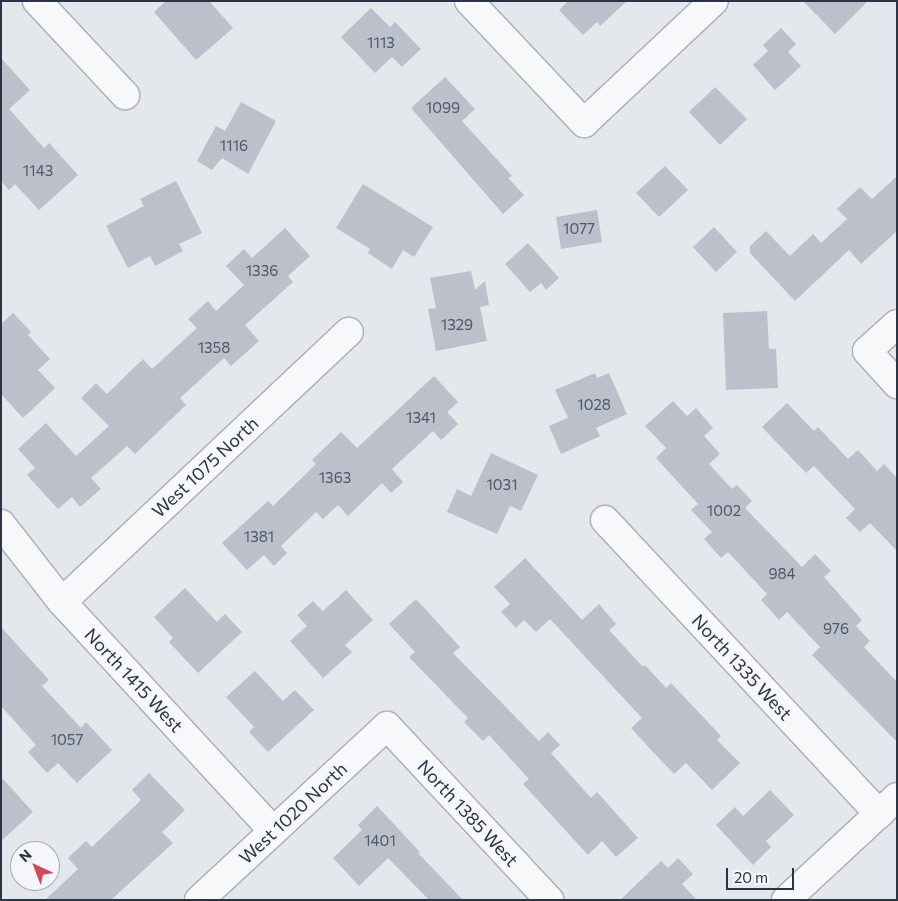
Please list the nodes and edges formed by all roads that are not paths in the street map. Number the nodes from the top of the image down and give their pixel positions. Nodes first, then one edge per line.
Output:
1 (37, 1) edge
2 (469, 1) edge
3 (714, 1) edge
4 (125, 95) dead end
5 (897, 324) edge
6 (349, 332) dead end
7 (897, 384) edge
8 (606, 520) dead end
9 (1, 524) edge
10 (62, 602) junction
11 (387, 726) joint
12 (888, 806) edge
13 (273, 831) junction
14 (199, 900) edge
15 (549, 900) edge
16 (786, 900) edge

1 - 4 street
2 - 3 street
5 - 7 street
6 - 10 street, West 1075 North
8 - 12 street, North 1335 West
9 - 10 street, North 1415 West
10 - 13 street, North 1415 West
11 - 13 street, West 1020 North
11 - 15 street, North 1385 West
12 - 16 street
13 - 14 street, West 1020 North

